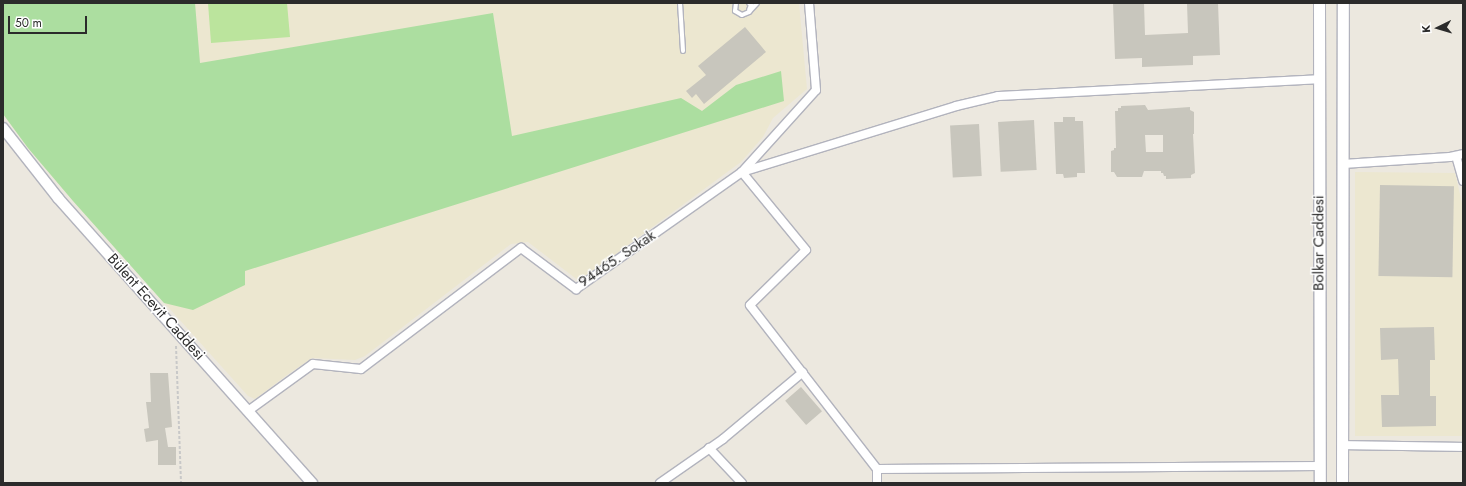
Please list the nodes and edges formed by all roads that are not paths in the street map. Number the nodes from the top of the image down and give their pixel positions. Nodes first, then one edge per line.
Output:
1 (680, 3) edge
2 (736, 3) edge
3 (749, 3) edge
4 (757, 3) edge
5 (809, 3) edge
6 (1319, 3) edge
7 (1343, 3) edge
8 (749, 12) junction
9 (683, 51) dead end
10 (1319, 78) junction
11 (3, 128) edge
12 (1459, 155) edge
13 (1343, 164) junction
14 (742, 172) junction
15 (1463, 181) edge
16 (803, 372) junction
17 (248, 410) junction
18 (1342, 445) junction
19 (1463, 447) edge
20 (709, 448) junction
21 (1320, 466) junction
22 (877, 469) junction
23 (312, 483) edge
24 (660, 483) edge
25 (742, 483) edge
26 (877, 483) edge
27 (1320, 483) edge
28 (1342, 483) edge

1 - 9 lane
2 - 8 lane
3 - 8 lane
4 - 8 lane
5 - 14 street, 94465. Sokak
6 - 10 main road, Bolkar Caddesi
7 - 13 main road, Bolkar Caddesi
10 - 14 street
10 - 21 main road, Bolkar Caddesi
11 - 17 street, Bülent Ecevit Caddesi
12 - 13 street
12 - 15 street
13 - 18 main road, Bolkar Caddesi
14 - 16 street
14 - 17 street, 94465. Sokak
16 - 20 street
16 - 22 street
17 - 23 street, Bülent Ecevit Caddesi
18 - 19 street
18 - 28 main road, Bolkar Caddesi
20 - 24 street
20 - 25 street
21 - 22 street
21 - 27 main road, Bolkar Caddesi
22 - 26 street

